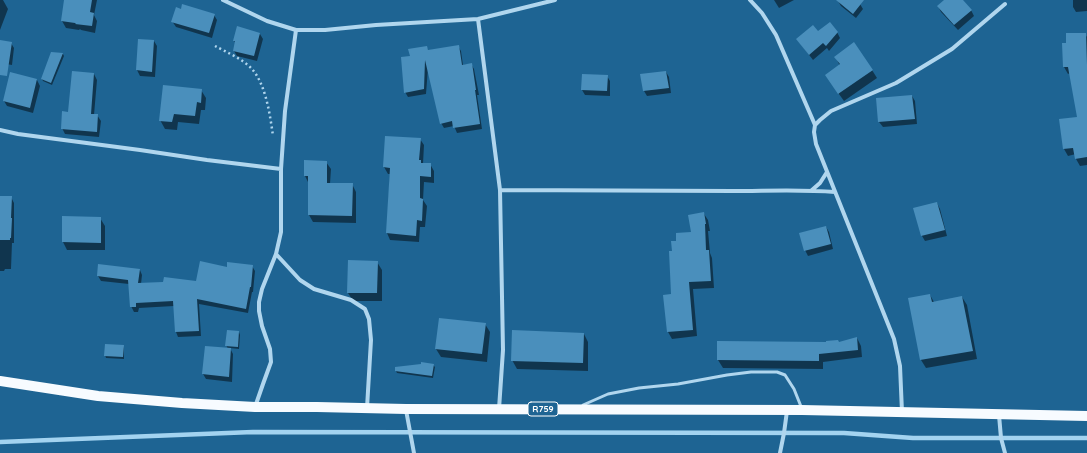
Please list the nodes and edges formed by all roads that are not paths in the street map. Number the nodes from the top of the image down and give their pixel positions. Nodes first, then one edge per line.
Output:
1 (223, 0) edge
2 (555, 0) edge
3 (750, 0) edge
4 (1005, 4) dead end
5 (478, 19) junction
6 (296, 30) junction
7 (815, 125) junction
8 (0, 130) edge
9 (281, 169) junction
10 (827, 172) junction
11 (500, 190) junction
12 (812, 190) junction
13 (835, 192) junction
14 (276, 254) junction
15 (0, 381) edge
16 (255, 407) junction
17 (367, 408) junction
18 (406, 409) junction
19 (499, 409) junction
20 (575, 410) junction
21 (787, 410) junction
22 (802, 410) junction
23 (902, 412) junction
24 (999, 414) junction
25 (1087, 416) edge
26 (414, 453) edge
27 (780, 453) edge
28 (1005, 453) edge

1 - 6 street
2 - 5 street
3 - 7 street
4 - 7 street
5 - 6 street
5 - 11 street
6 - 9 street
7 - 10 street
8 - 9 street
9 - 14 street
10 - 12 street
10 - 13 street
11 - 12 street
11 - 19 street
12 - 13 street
13 - 23 street
14 - 16 street
14 - 17 street
15 - 16 main road, R759
16 - 17 main road, R759
17 - 18 main road, R759
18 - 19 main road, R759
18 - 26 street
19 - 20 main road, R759
20 - 21 main road, R759
20 - 22 lane
21 - 22 main road, R759
21 - 27 street
22 - 23 main road, R759
23 - 24 main road, R759
24 - 25 main road, R759
24 - 28 street

